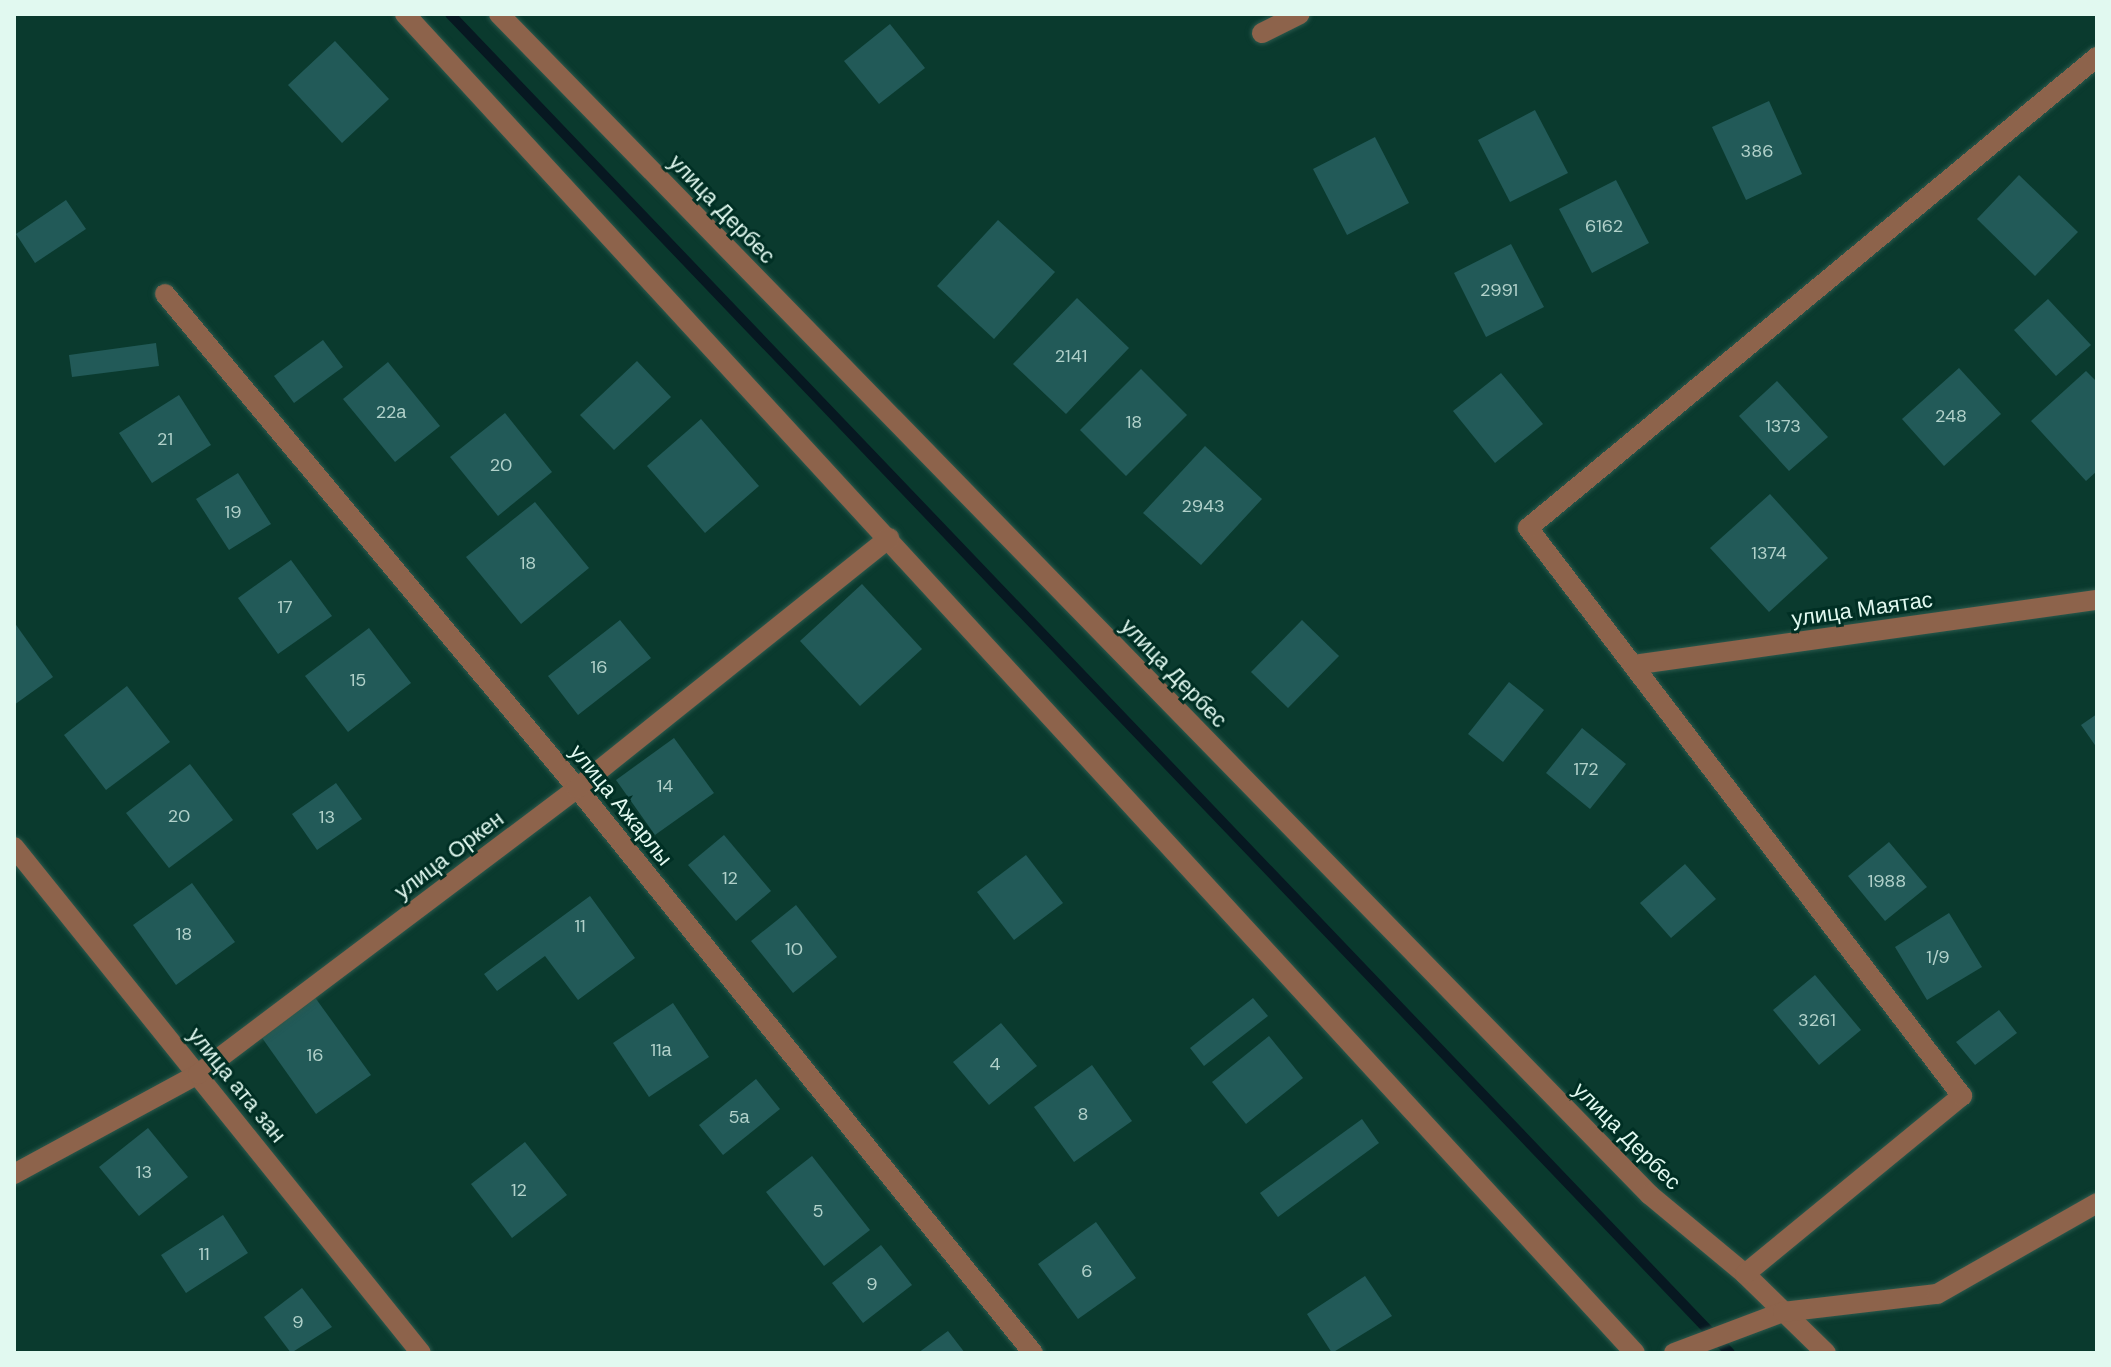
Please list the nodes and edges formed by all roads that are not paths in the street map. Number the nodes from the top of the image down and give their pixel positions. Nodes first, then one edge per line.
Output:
1 (405, 14) edge
2 (499, 14) edge
3 (1300, 14) edge
4 (1262, 33) dead end
5 (2097, 57) edge
6 (165, 294) dead end
7 (889, 538) junction
8 (2097, 600) edge
9 (1633, 665) junction
10 (577, 788) junction
11 (14, 847) edge
12 (198, 1074) junction
13 (14, 1174) edge
14 (2097, 1203) edge
15 (1745, 1274) junction
16 (1783, 1312) junction
17 (421, 1353) edge
18 (1033, 1353) edge
19 (1635, 1353) edge
20 (1674, 1353) edge
21 (1826, 1353) edge

1 - 7 street
2 - 15 street, улица Дербес
3 - 4 street
5 - 9 street
6 - 10 street, улица Ажарлы
7 - 10 street, улица Оркен
7 - 19 street
8 - 9 street, улица Маятас
9 - 15 street
10 - 12 street, улица Оркен
10 - 18 street, улица Ажарлы
11 - 12 street, улица ата зан
12 - 13 street, улица Оркен
12 - 17 street, улица ата зан
14 - 16 street
15 - 16 street, улица Дербес
16 - 20 street
16 - 21 street, улица Дербес

